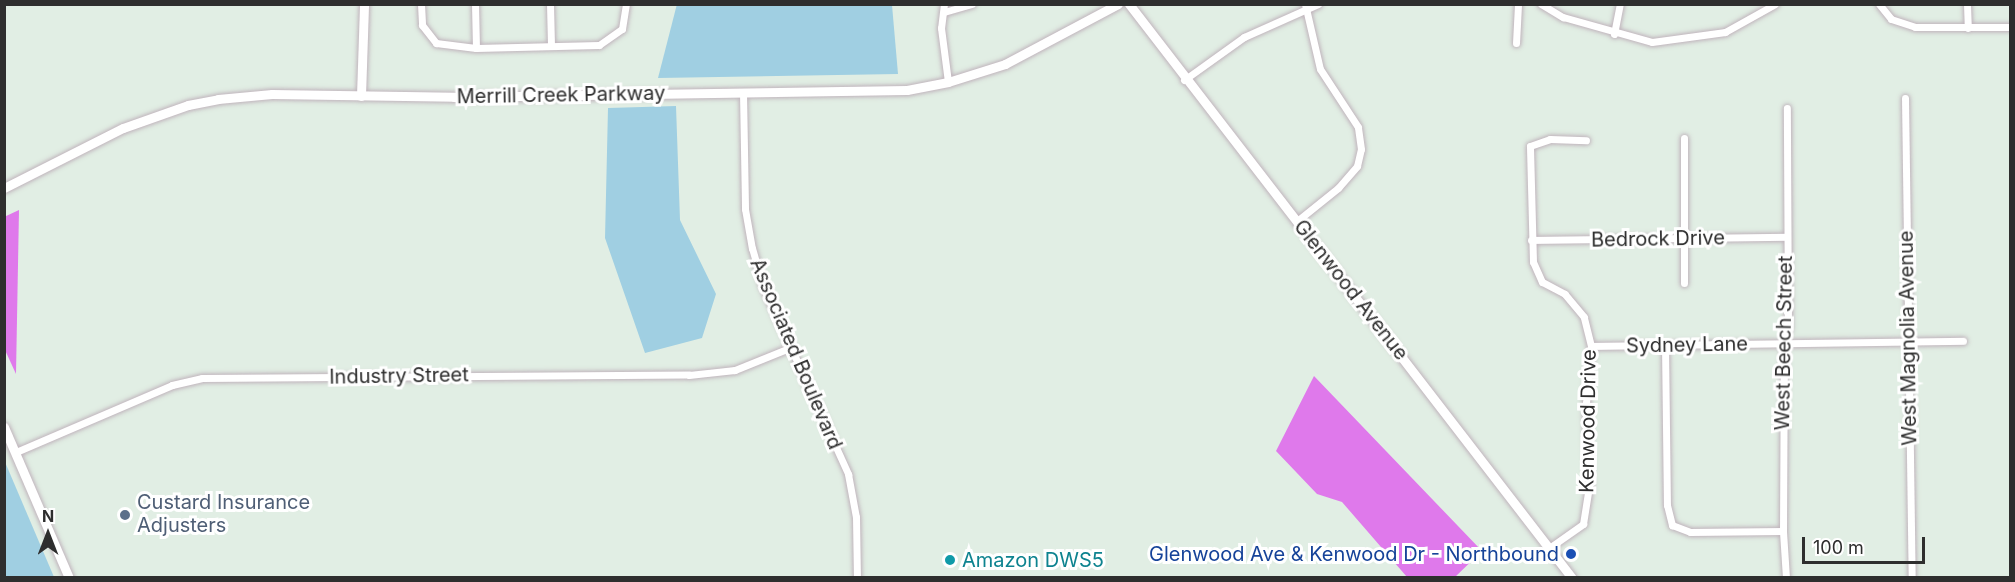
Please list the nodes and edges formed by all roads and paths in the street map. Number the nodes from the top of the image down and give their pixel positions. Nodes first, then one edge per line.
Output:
1 (364, 4) edge
2 (421, 4) edge
3 (475, 4) edge
4 (550, 4) edge
5 (626, 4) edge
6 (972, 4) edge
7 (1118, 4) edge
8 (1129, 4) edge
9 (1318, 4) edge
10 (1518, 4) edge
11 (1541, 4) edge
12 (1620, 4) edge
13 (1775, 4) edge
14 (1879, 4) edge
15 (1967, 4) edge
16 (1305, 7) edge
17 (944, 8) edge
18 (2010, 27) edge
19 (1968, 28) junction
20 (1614, 34) junction
21 (1516, 43) dead end
22 (551, 46) junction
23 (476, 48) junction
24 (1184, 80) junction
25 (948, 82) junction
26 (743, 92) junction
27 (361, 96) junction
28 (1905, 98) dead end
29 (1786, 108) dead end
30 (1684, 138) dead end
31 (1586, 140) dead end
32 (4, 188) edge
33 (1297, 221) junction
34 (1785, 237) junction
35 (1686, 238) junction
36 (1531, 240) junction
37 (1684, 283) dead end
38 (1963, 340) dead end
39 (1908, 342) junction
40 (1784, 343) junction
41 (1665, 345) junction
42 (1591, 346) junction
43 (792, 347) junction
44 (4, 427) edge
45 (16, 453) junction
46 (1783, 531) junction
47 (1549, 548) junction
48 (69, 578) edge
49 (856, 578) edge
50 (1572, 578) edge
51 (1786, 578) edge
52 (1912, 578) edge

1 - 27 street
2 - 23 street
3 - 23 street
4 - 22 street
5 - 22 street
6 - 17 street
7 - 25 street, Merrill Creek Parkway
8 - 24 street, Glenwood Avenue
9 - 16 street
10 - 21 street
11 - 20 street
12 - 20 street
13 - 20 street
14 - 19 street
15 - 19 street
16 - 24 street
16 - 33 street
17 - 25 street
18 - 19 street
22 - 23 street
24 - 33 street, Glenwood Avenue
25 - 26 street, Merrill Creek Parkway
26 - 27 street, Merrill Creek Parkway
26 - 43 street, Associated Boulevard
27 - 32 street, Merrill Creek Parkway
28 - 39 street, West Magnolia Avenue
29 - 34 street, West Beech Street
30 - 35 street
31 - 36 street, Kenwood Drive
33 - 47 street, Glenwood Avenue
34 - 35 street, Bedrock Drive
34 - 40 street, West Beech Street
35 - 36 street, Bedrock Drive
35 - 37 street
36 - 42 street, Kenwood Drive
38 - 39 street, Sydney Lane
39 - 40 street, Sydney Lane
39 - 52 street, West Magnolia Avenue
40 - 41 street, Sydney Lane
40 - 46 street, West Beech Street
41 - 42 street, Sydney Lane
41 - 46 street
42 - 47 street, Kenwood Drive
43 - 45 street, Industry Street
43 - 49 street, Associated Boulevard
44 - 45 street
45 - 48 street
46 - 51 street, West Beech Street
47 - 50 street, Glenwood Avenue

